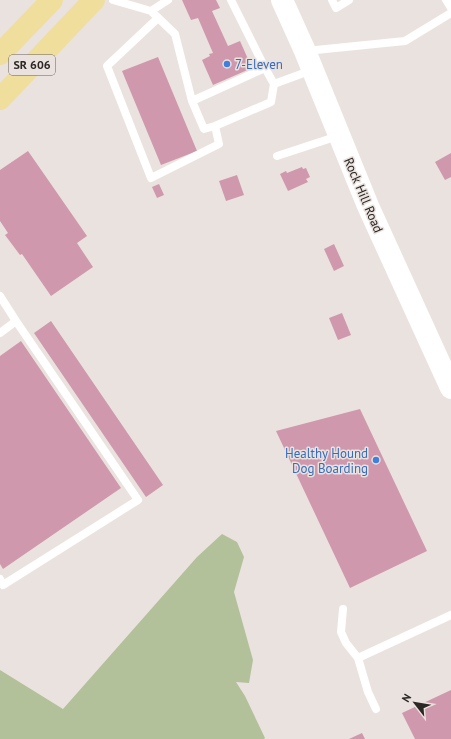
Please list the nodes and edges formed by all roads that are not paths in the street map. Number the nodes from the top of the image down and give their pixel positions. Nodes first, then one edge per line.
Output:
1 (52, 0) edge
2 (94, 0) edge
3 (113, 0) edge
4 (168, 0) edge
5 (233, 0) edge
6 (282, 0) edge
7 (332, 0) edge
8 (349, 0) edge
9 (446, 0) edge
10 (451, 8) edge
11 (151, 11) junction
12 (451, 13) edge
13 (158, 18) junction
14 (0, 54) edge
15 (309, 60) junction
16 (266, 68) junction
17 (274, 84) junction
18 (0, 98) edge
19 (192, 101) junction
20 (215, 126) junction
21 (339, 136) junction
22 (277, 156) dead end
23 (0, 296) edge
24 (16, 321) junction
25 (0, 333) edge
26 (451, 388) edge
27 (0, 579) edge
28 (343, 609) dead end
29 (451, 615) edge
30 (358, 658) junction
31 (376, 709) dead end

1 - 14 main road, SR 606
2 - 18 main road, SR 606
3 - 11 lane
4 - 11 lane
5 - 16 lane
6 - 15 street, Rock Hill Road
7 - 8 lane
9 - 10 lane
11 - 13 lane
12 - 15 lane
13 - 19 lane
13 - 20 lane
15 - 17 lane
15 - 21 street, Rock Hill Road
16 - 17 lane
16 - 19 lane
17 - 20 lane
19 - 20 lane
21 - 22 lane
21 - 26 street, Rock Hill Road
23 - 24 lane
24 - 25 lane
24 - 27 lane
28 - 30 lane
29 - 30 lane
30 - 31 lane

